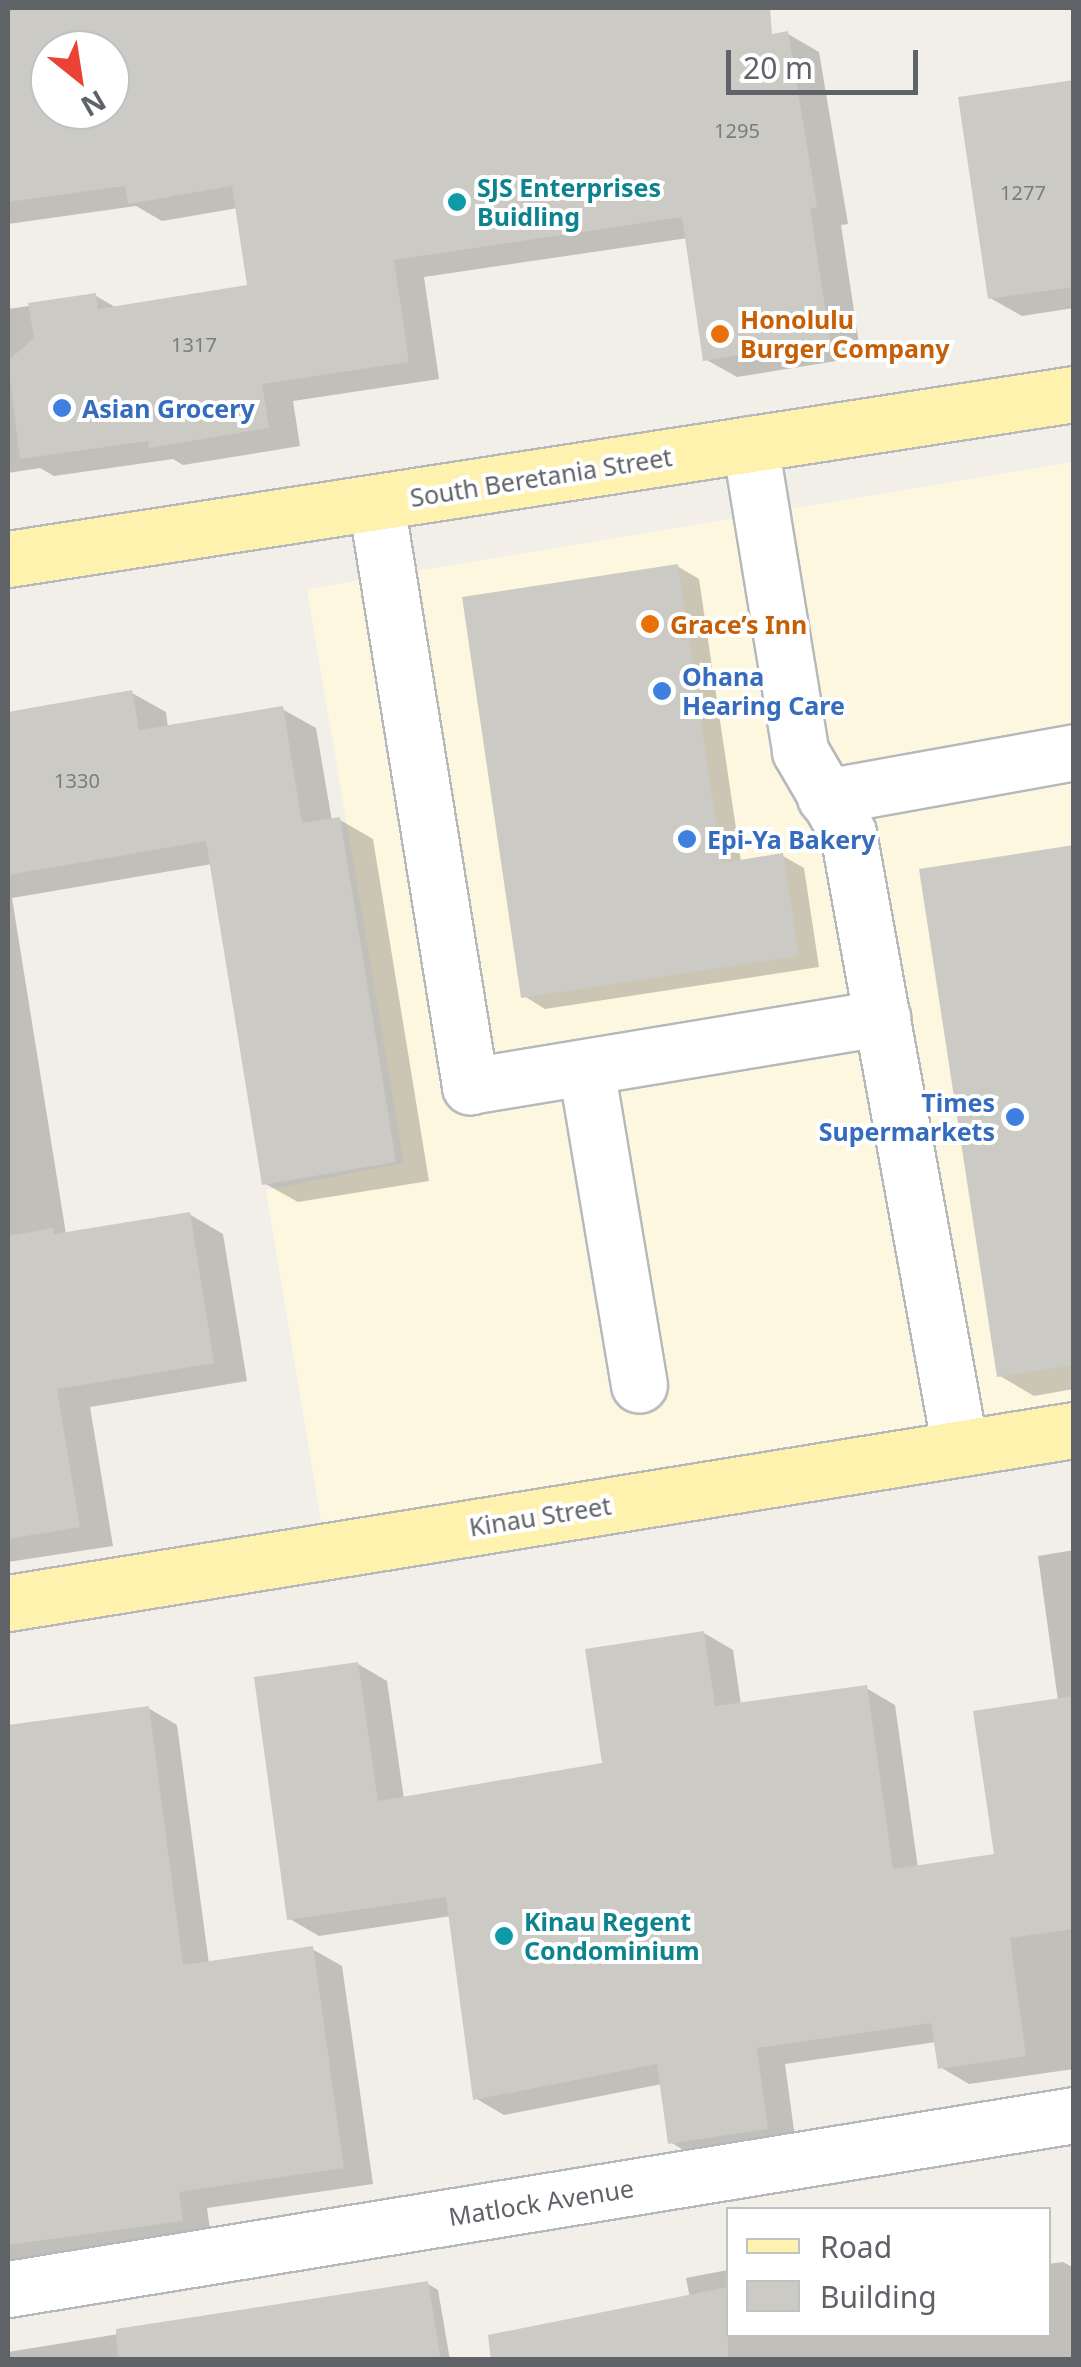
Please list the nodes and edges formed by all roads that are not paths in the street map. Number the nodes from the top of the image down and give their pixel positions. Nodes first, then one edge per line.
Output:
1 (1074, 394) edge
2 (750, 444) junction
3 (376, 502) junction
4 (8, 560) edge
5 (1074, 752) edge
6 (825, 797) junction
7 (882, 1018) junction
8 (586, 1068) junction
9 (640, 1385) dead end
10 (1074, 1430) edge
11 (960, 1448) junction
12 (8, 1603) edge
13 (1074, 2115) edge
14 (8, 2288) edge

1 - 2 main road, South Beretania Street
2 - 3 main road, South Beretania Street
2 - 6 street
3 - 4 main road, South Beretania Street
3 - 8 street
5 - 6 street
6 - 7 street
7 - 8 street
7 - 11 street
8 - 9 street
10 - 11 main road, Kinau Street
11 - 12 main road, Kinau Street
13 - 14 street, Matlock Avenue

